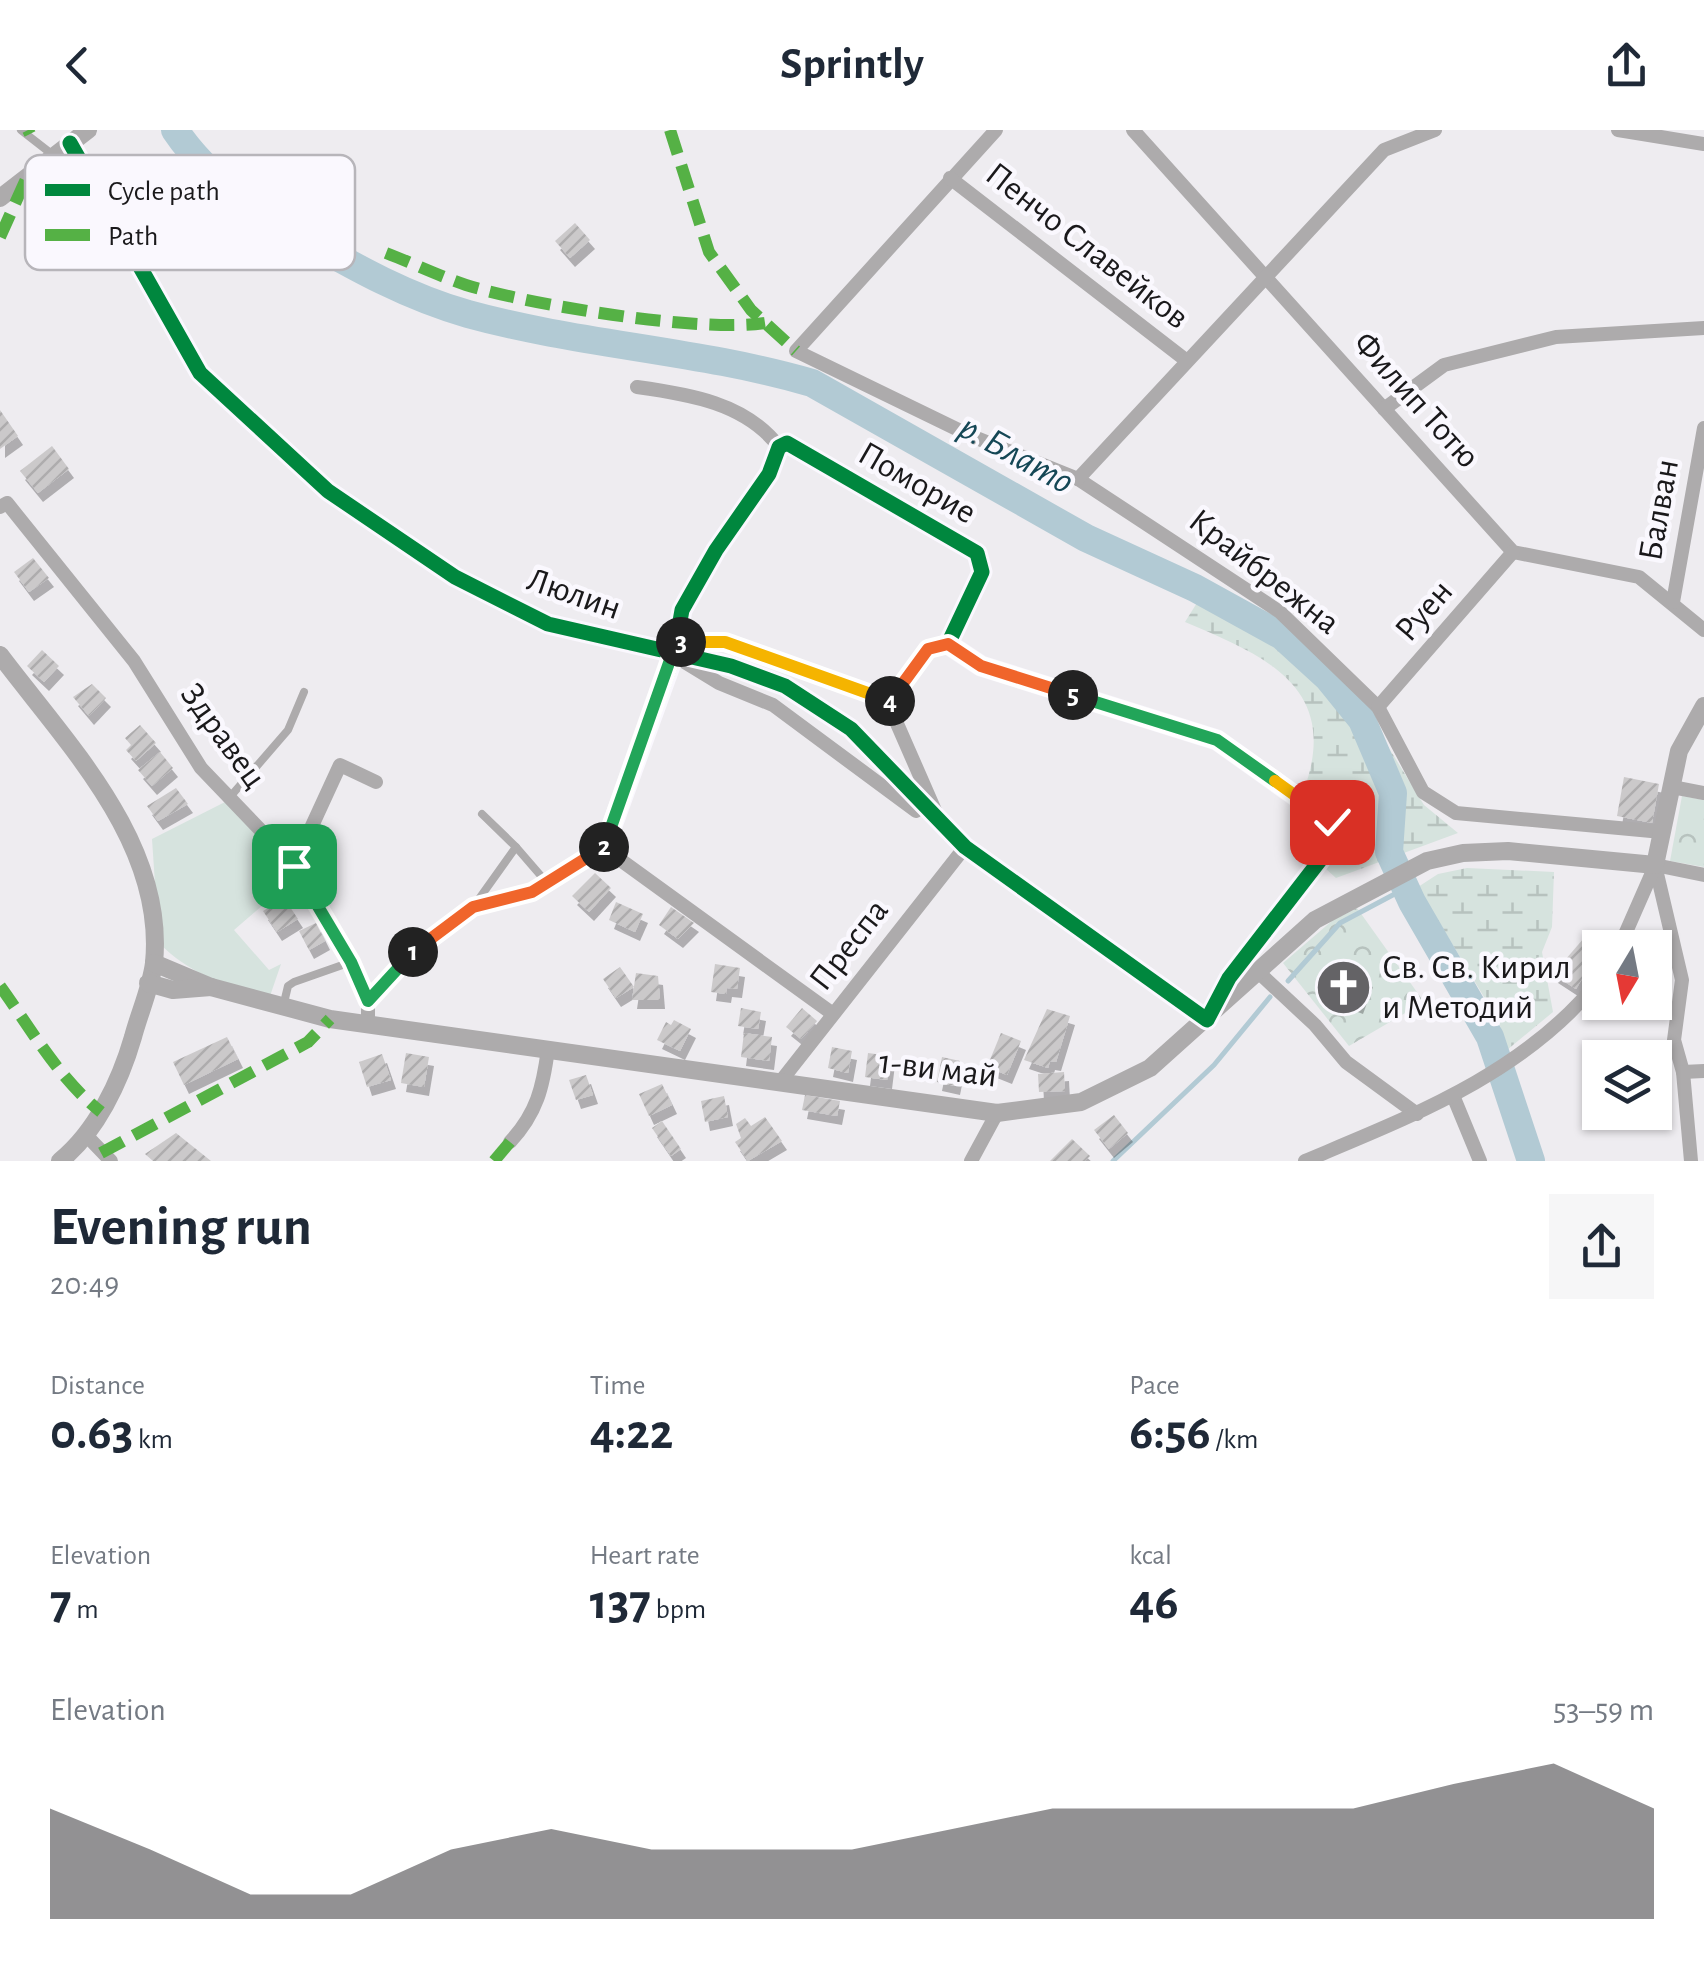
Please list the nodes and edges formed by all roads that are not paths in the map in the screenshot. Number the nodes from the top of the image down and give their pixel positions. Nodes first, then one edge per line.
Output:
1 (21, 130) edge
2 (996, 130) edge
3 (1133, 130) edge
4 (1402, 130) edge
5 (1435, 130) edge
6 (1618, 130) edge
7 (88, 131) edge
8 (1635, 131) edge
9 (70, 143) junction
10 (1704, 144) edge
11 (1384, 150) junction
12 (52, 155) edge
13 (54, 155) edge
14 (77, 155) edge
15 (25, 178) edge
16 (950, 178) junction
17 (0, 198) edge
18 (142, 270) edge
19 (1266, 276) junction
20 (1704, 328) edge
21 (1188, 361) junction
22 (637, 386) dead end
23 (1384, 409) junction
24 (1704, 428) edge
25 (778, 447) junction
26 (1078, 479) junction
27 (0, 507) edge
28 (1513, 552) junction
29 (1673, 602) junction
30 (1704, 630) edge
31 (948, 644) junction
32 (675, 649) junction
33 (0, 654) edge
34 (304, 692) dead end
35 (888, 703) junction
36 (1378, 706) junction
37 (1704, 706) edge
38 (376, 782) dead end
39 (1672, 787) junction
40 (1704, 793) edge
41 (229, 799) junction
42 (482, 814) dead end
43 (939, 821) junction
44 (1662, 832) junction
45 (953, 835) junction
46 (516, 847) junction
47 (964, 847) junction
48 (604, 848) junction
49 (1655, 865) junction
50 (294, 866) junction
51 (1704, 875) edge
52 (548, 884) junction
53 (473, 907) junction
54 (1627, 930) edge
55 (351, 962) junction
56 (154, 963) junction
57 (1256, 970) junction
58 (148, 983) junction
59 (211, 987) junction
60 (368, 1001) junction
61 (1582, 1002) edge
62 (282, 1006) junction
63 (833, 1014) junction
64 (1206, 1020) junction
65 (368, 1024) junction
66 (548, 1049) junction
67 (1704, 1071) edge
68 (1683, 1072) junction
69 (781, 1081) junction
70 (1454, 1098) junction
71 (997, 1113) junction
72 (1417, 1114) junction
73 (85, 1134) junction
74 (510, 1142) dead end
75 (69, 1158) edge
76 (111, 1161) edge
77 (970, 1161) edge
78 (1305, 1161) edge
79 (1480, 1161) edge
80 (1691, 1161) edge

1 - 12 lane
2 - 16 street
3 - 19 street, Филип Тотю
4 - 11 street
5 - 11 street
6 - 8 street
7 - 9 street
8 - 10 street
9 - 13 street
9 - 14 street, Люлин
11 - 19 street
15 - 17 street
16 - 21 street, Пенчо Славейков
16 - 26 street, Крайбрежна
18 - 32 street, Люлин
19 - 21 street
19 - 23 street, Филип Тотю
20 - 23 street
21 - 26 street
22 - 25 street
23 - 28 street, Филип Тотю
24 - 29 street, Балван
25 - 31 street, Поморие
25 - 32 street
26 - 36 street, Крайбрежна
27 - 41 street, Здравец
28 - 29 street
28 - 36 street, Руен
29 - 30 street
31 - 35 street
31 - 64 street
32 - 35 street
32 - 43 street, Люлин
32 - 45 street
32 - 48 street
33 - 56 street
34 - 41 lane
35 - 43 street
36 - 44 street, Крайбрежна
37 - 39 street
38 - 50 street
39 - 40 street
39 - 44 street
41 - 50 street, Здравец
42 - 46 lane
43 - 45 street, Люлин
44 - 49 street
45 - 47 street, Люлин
46 - 52 lane
46 - 53 lane
47 - 63 street, Преспа
47 - 64 street, Люлин
48 - 52 street
48 - 63 street
49 - 51 street, 1-ви май
49 - 54 street
49 - 57 street, 1-ви май
49 - 68 street
50 - 55 street, Здравец
52 - 53 street
53 - 60 street
55 - 60 street, Здравец
55 - 62 lane
56 - 58 street
56 - 59 street, 1-ви май
57 - 64 street, 1-ви май
57 - 72 street
58 - 59 street, 1-ви май
58 - 73 street
59 - 62 street, 1-ви май
60 - 65 street, Здравец
61 - 70 street
62 - 65 street, 1-ви май
63 - 69 street, Преспа
64 - 71 street, 1-ви май
65 - 66 street, 1-ви май
66 - 69 street, 1-ви май
66 - 74 street
67 - 68 street
68 - 80 street
69 - 71 street, 1-ви май
70 - 72 street
70 - 79 street
71 - 77 street
72 - 78 street
73 - 75 street
73 - 76 street

